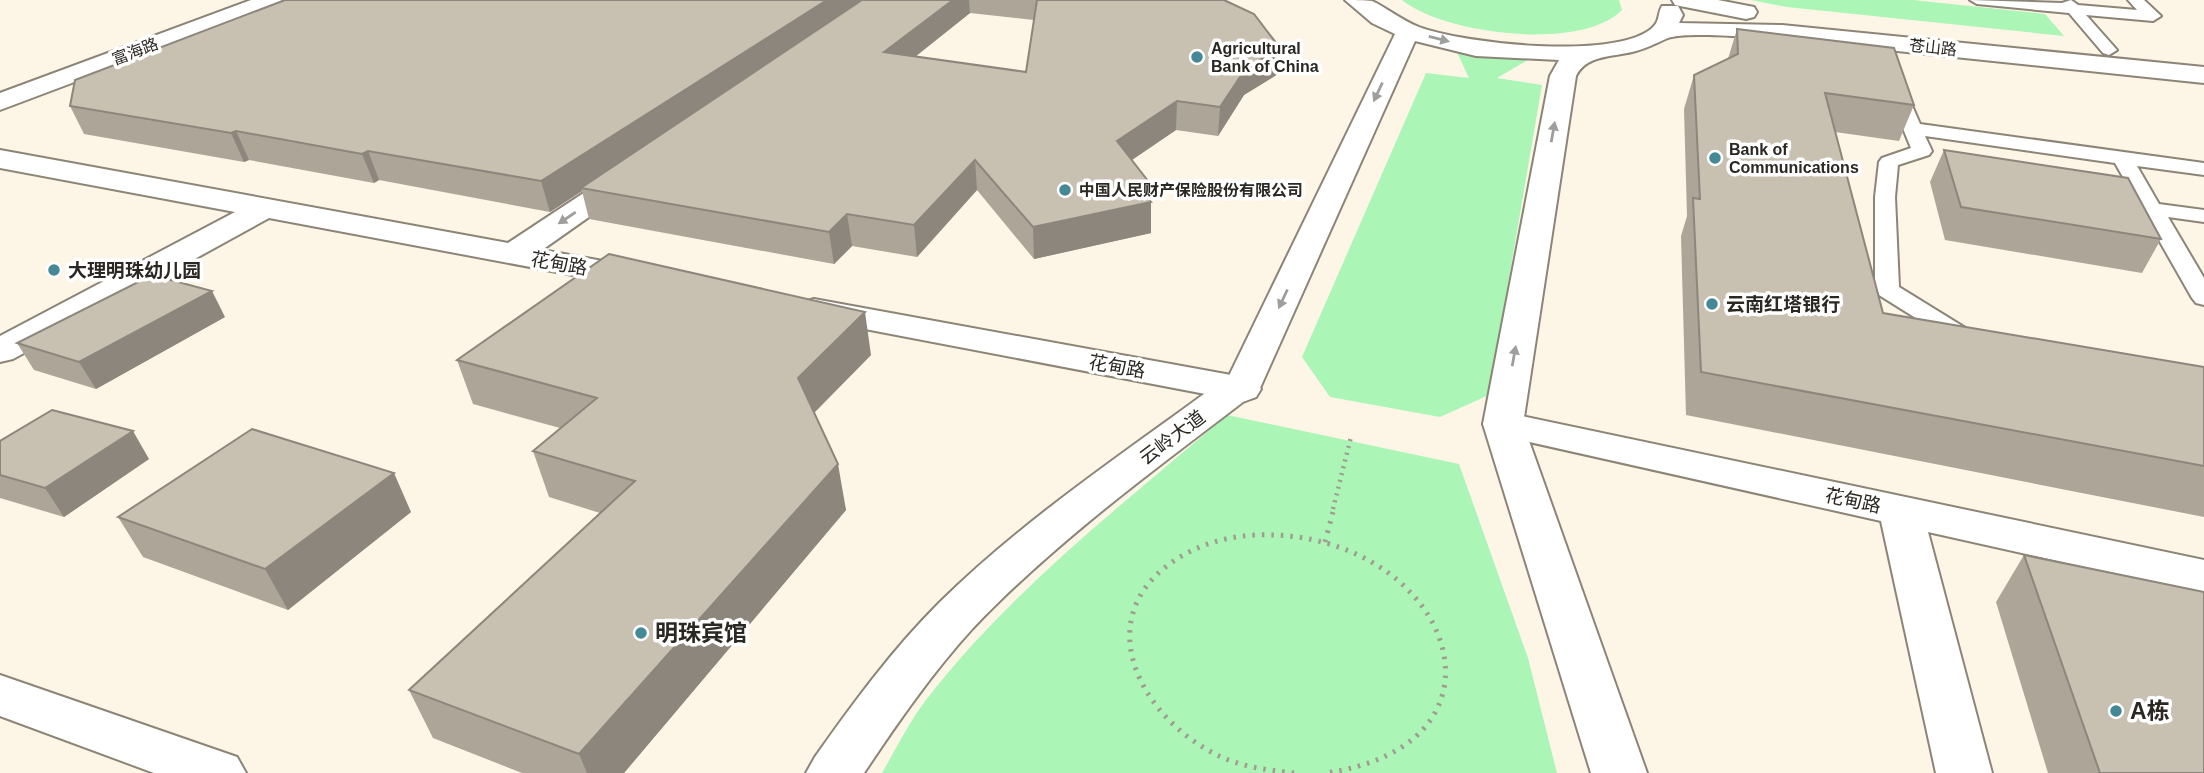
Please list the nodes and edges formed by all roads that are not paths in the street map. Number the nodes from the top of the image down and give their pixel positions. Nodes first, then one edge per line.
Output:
1 (271, 0) edge
2 (1356, 0) edge
3 (1664, 0) edge
4 (1683, 0) edge
5 (1977, 0) edge
6 (2135, 0) edge
7 (2069, 5) edge
8 (1408, 31) junction
9 (1662, 31) junction
10 (2109, 50) junction
11 (1592, 51) junction
12 (2204, 59) edge
13 (1890, 74) edge
14 (2204, 75) edge
15 (0, 102) edge
16 (1913, 130) junction
17 (0, 159) edge
18 (2123, 159) junction
19 (2204, 169) edge
20 (651, 171) edge
21 (265, 208) junction
22 (2152, 209) junction
23 (2204, 216) edge
24 (528, 257) junction
25 (666, 282) edge
26 (2202, 292) edge
27 (789, 305) edge
28 (0, 351) edge
29 (1988, 352) edge
30 (1242, 389) junction
31 (1503, 424) junction
32 (1900, 510) junction
33 (2204, 577) edge
34 (0, 695) edge
35 (218, 773) edge
36 (834, 773) edge
37 (1619, 773) edge
38 (1964, 773) edge

1 - 15 street, 富海路
2 - 8 street
3 - 9 street
4 - 10 street, 苍山路
5 - 7 lane
6 - 7 lane
7 - 10 lane
8 -> 11 street
8 -> 30 street
9 - 11 street
9 - 14 street, 苍山路
10 - 12 street, 苍山路
31 -> 11 street
13 - 16 lane
16 - 18 lane
16 - 29 lane
17 - 21 street, 花甸路
18 - 19 lane
18 - 22 lane
20 - 24 street
21 - 24 street, 花甸路
21 - 28 street
22 - 23 lane
22 - 26 lane
24 - 25 street, 花甸路
27 - 30 street, 花甸路
30 - 36 street, 云岭大道
31 - 32 street, 花甸路
31 - 37 street
32 - 33 street, 花甸路
32 - 38 street
34 - 35 street

